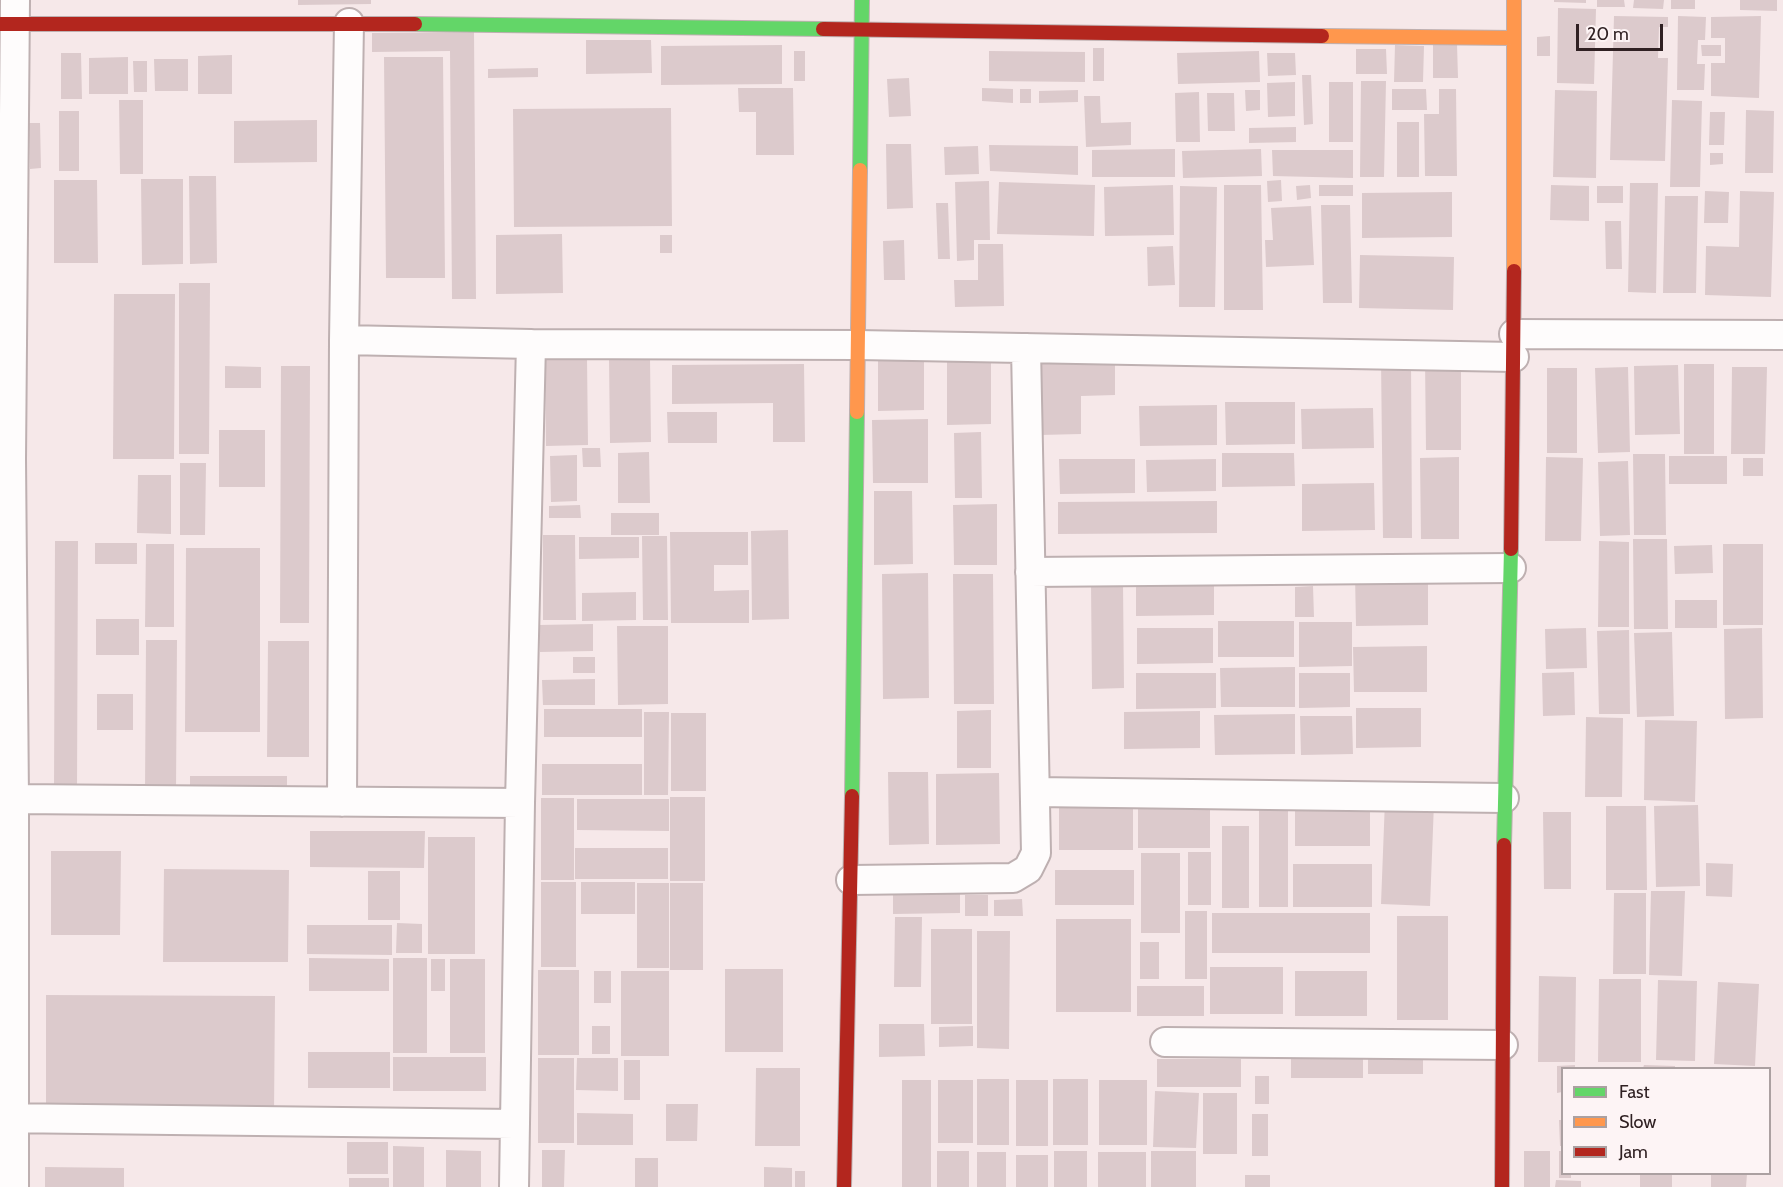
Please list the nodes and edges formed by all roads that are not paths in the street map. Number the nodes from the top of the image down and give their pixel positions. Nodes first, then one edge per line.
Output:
1 (862, 0) edge
2 (1514, 0) edge
3 (10, 16) edge
4 (350, 23) junction
5 (862, 30) junction
6 (1514, 38) junction
7 (1783, 335) edge
8 (344, 340) junction
9 (531, 344) junction
10 (858, 345) junction
11 (1514, 346) junction
12 (1026, 348) junction
13 (6, 459) edge
14 (1511, 568) junction
15 (1030, 572) junction
16 (1035, 792) junction
17 (1504, 798) junction
18 (14, 800) junction
19 (342, 802) junction
20 (520, 803) junction
21 (851, 880) junction
22 (1166, 1042) dead end
23 (1503, 1045) junction
24 (8, 1118) edge
25 (514, 1124) junction
26 (14, 1187) edge
27 (514, 1187) edge
28 (844, 1187) edge
29 (1502, 1187) edge

1 - 5 street
2 - 6 street
3 - 4 street
3 - 13 street
4 - 5 street
4 - 8 street
5 - 6 street
5 - 10 street
6 - 11 street
7 - 11 street
8 - 9 street
8 - 19 street
9 - 10 street
9 - 20 street
10 - 12 street
10 - 21 street
11 - 12 street
11 - 14 street
12 - 15 street
13 - 18 street
14 - 15 street
14 - 17 street
15 - 16 street
16 - 17 street
16 - 21 street
17 - 23 street
18 - 19 street
18 - 24 street
19 - 20 street
20 - 25 street
21 - 28 street
22 - 23 street
23 - 29 street
24 - 25 street
24 - 26 street
25 - 27 street

